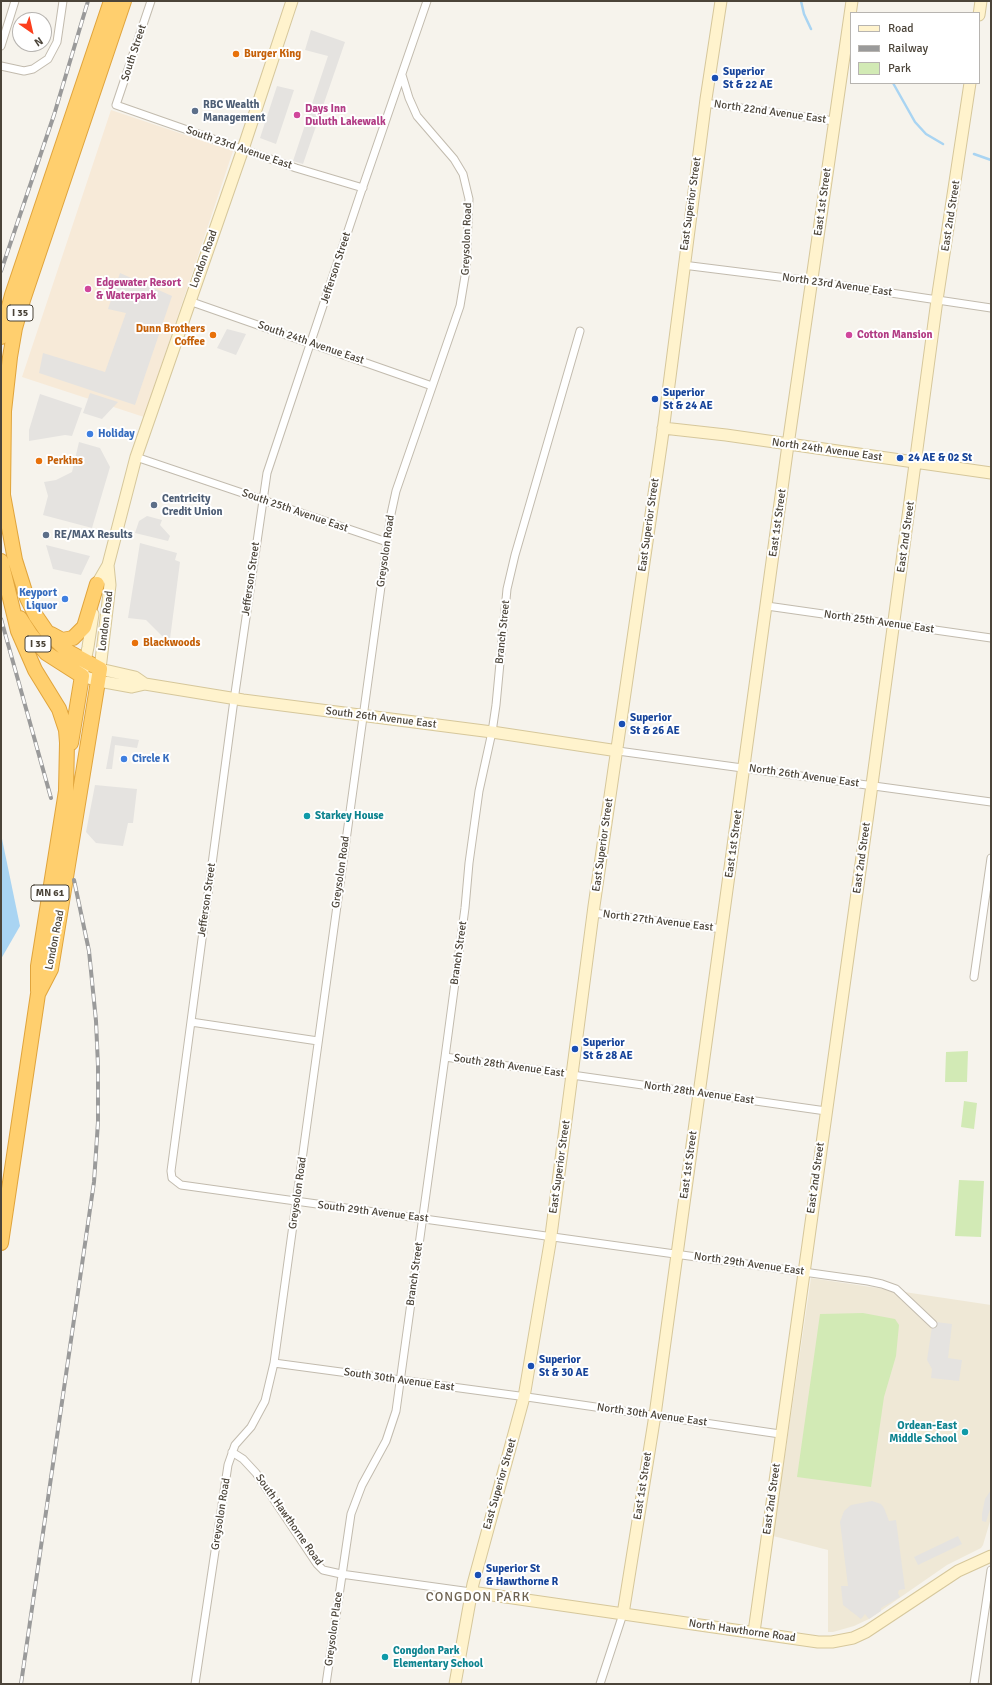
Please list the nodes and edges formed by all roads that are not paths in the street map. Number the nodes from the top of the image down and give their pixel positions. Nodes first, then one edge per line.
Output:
1 (15, 1) edge
2 (63, 1) edge
3 (111, 1) edge
4 (124, 1) edge
5 (151, 1) edge
6 (292, 1) edge
7 (427, 1) edge
8 (721, 1) edge
9 (852, 1) edge
10 (981, 1) edge
11 (850, 12) edge
12 (980, 12) edge
13 (850, 14) edge
14 (1, 46) edge
15 (1, 66) edge
16 (402, 75) junction
17 (970, 84) edge
18 (705, 103) junction
19 (116, 105) joint
20 (834, 121) junction
21 (243, 149) junction
22 (363, 188) junction
23 (684, 265) junction
24 (811, 281) junction
25 (937, 300) junction
26 (189, 301) junction
27 (991, 308) edge
28 (580, 331) dead end
29 (1, 337) edge
30 (311, 344) junction
31 (432, 386) junction
32 (663, 428) junction
33 (789, 444) junction
34 (136, 457) junction
35 (916, 463) junction
36 (991, 473) edge
37 (263, 500) junction
38 (387, 542) junction
39 (1, 561) edge
40 (108, 565) junction
41 (96, 584) junction
42 (10, 596) junction
43 (767, 606) junction
44 (894, 624) junction
45 (47, 632) junction
46 (991, 638) edge
47 (85, 661) junction
48 (100, 675) junction
49 (82, 676) junction
50 (234, 699) junction
51 (363, 715) junction
52 (492, 732) junction
53 (618, 751) junction
54 (744, 768) junction
55 (872, 786) junction
56 (66, 791) junction
57 (991, 802) edge
58 (991, 858) edge
59 (593, 913) junction
60 (722, 929) junction
61 (974, 977) dead end
62 (38, 994) junction
63 (191, 1022) junction
64 (318, 1041) junction
65 (445, 1057) junction
66 (573, 1075) junction
67 (699, 1093) junction
68 (826, 1111) junction
69 (173, 1180) joint
70 (296, 1202) junction
71 (423, 1218) junction
72 (551, 1236) junction
73 (1, 1243) edge
74 (676, 1254) junction
75 (803, 1273) junction
76 (932, 1324) dead end
77 (274, 1363) junction
78 (400, 1381) junction
79 (524, 1397) junction
80 (655, 1416) junction
81 (780, 1434) junction
82 (232, 1452) junction
83 (991, 1556) edge
84 (991, 1570) edge
85 (341, 1574) junction
86 (471, 1592) junction
87 (623, 1614) junction
88 (754, 1632) junction
89 (195, 1684) edge
90 (326, 1684) edge
91 (455, 1684) edge
92 (600, 1684) edge
93 (974, 1684) edge

1 - 14 street
2 - 15 street
3 - 29 highway, I 35
4 - 45 highway, I 35
5 - 19 street, South Street
6 - 21 street, London Road
7 - 16 street, Jefferson Street
8 - 18 street, East Superior Street
9 - 11 street, East 1st Street
10 - 12 street
13 - 20 street, East 1st Street
16 - 22 street, Jefferson Street
16 - 31 street, Greysolon Road
17 - 25 street, East 2nd Street
18 - 20 street, North 22nd Avenue East
18 - 23 street, East Superior Street
19 - 21 street, South 23rd Avenue East
20 - 24 street, East 1st Street
21 - 22 street, South 23rd Avenue East
21 - 26 street, London Road
22 - 30 street, Jefferson Street
23 - 24 street, North 23rd Avenue East
23 - 32 street, East Superior Street
24 - 25 street, North 23rd Avenue East
24 - 33 street, East 1st Street
25 - 27 street, North 23rd Avenue East
25 - 35 street, East 2nd Street
26 - 30 street, South 24th Avenue East
26 - 34 street, London Road
28 - 52 street, Branch Street
30 - 31 street, South 24th Avenue East
30 - 37 street, Jefferson Street
31 - 38 street, Greysolon Road
32 - 33 street, North 24th Avenue East
32 - 53 street, East Superior Street
33 - 35 street, North 24th Avenue East
33 - 43 street, East 1st Street
34 - 37 street, South 25th Avenue East
34 - 40 street, London Road
35 - 36 street, North 24th Avenue East
35 - 44 street, East 2nd Street
37 - 38 street, South 25th Avenue East
37 - 50 street, Jefferson Street
38 - 51 street, Greysolon Road
39 - 42 highway, I 35
40 - 41 street, London Road
40 - 48 street, London Road
41 - 45 highway
41 - 47 street, London Road
42 - 49 highway, I 35
42 - 56 highway
43 - 44 street, North 25th Avenue East
43 - 54 street, East 1st Street
44 - 46 street, North 25th Avenue East
44 - 55 street, East 2nd Street
45 - 47 highway, I 35
47 - 48 highway
47 - 49 street, London Road
48 - 49 street, South 26th Avenue East
48 - 50 street, South 26th Avenue East
48 - 62 highway, London Road / MN 61
49 - 56 highway, London Road / MN 61
50 - 51 street, South 26th Avenue East
50 - 63 street, Jefferson Street
51 - 52 street, South 26th Avenue East
51 - 64 street, Greysolon Road
52 - 53 street, South 26th Avenue East
52 - 65 street, Branch Street
53 - 54 street, North 26th Avenue East
53 - 59 street, East Superior Street
54 - 55 street, North 26th Avenue East
54 - 60 street, East 1st Street
55 - 57 street, North 26th Avenue East
55 - 68 street, East 2nd Street
56 - 62 highway, MN 61
58 - 61 street
59 - 60 street, North 27th Avenue East
59 - 66 street, East Superior Street
60 - 67 street, East 1st Street
62 - 73 highway, London Road / MN 61
63 - 64 street
63 - 69 street, Jefferson Street
64 - 70 street, Greysolon Road
65 - 66 street, South 28th Avenue East
65 - 71 street, Branch Street
66 - 67 street, North 28th Avenue East
66 - 72 street, East Superior Street
67 - 68 street, North 28th Avenue East
67 - 74 street, East 1st Street
68 - 75 street, East 2nd Street
69 - 70 street, South 29th Avenue East
70 - 71 street, South 29th Avenue East
70 - 77 street, Greysolon Road
71 - 72 street, South 29th Avenue East
71 - 78 street, Branch Street
72 - 74 street, North 29th Avenue East
72 - 79 street, East Superior Street
74 - 75 street, North 29th Avenue East
74 - 80 street, East 1st Street
75 - 76 street, North 29th Avenue East
75 - 81 street, East 2nd Street
77 - 78 street, South 30th Avenue East
77 - 82 street, Greysolon Road
78 - 79 street, South 30th Avenue East
78 - 85 street, Branch Street
79 - 80 street, North 30th Avenue East
79 - 86 street, East Superior Street
80 - 81 street, North 30th Avenue East
80 - 87 street, East 1st Street
81 - 88 street, East 2nd Street
82 - 85 street, South Hawthorne Road
82 - 89 street, Greysolon Road
83 - 88 street, North Hawthorne Road
84 - 93 street
85 - 86 street, South Hawthorne Road
85 - 90 street, Greysolon Place
86 - 87 street, North Hawthorne Road
86 - 91 street, East Superior Street
87 - 88 street, North Hawthorne Road
87 - 92 street, East 1st Street

